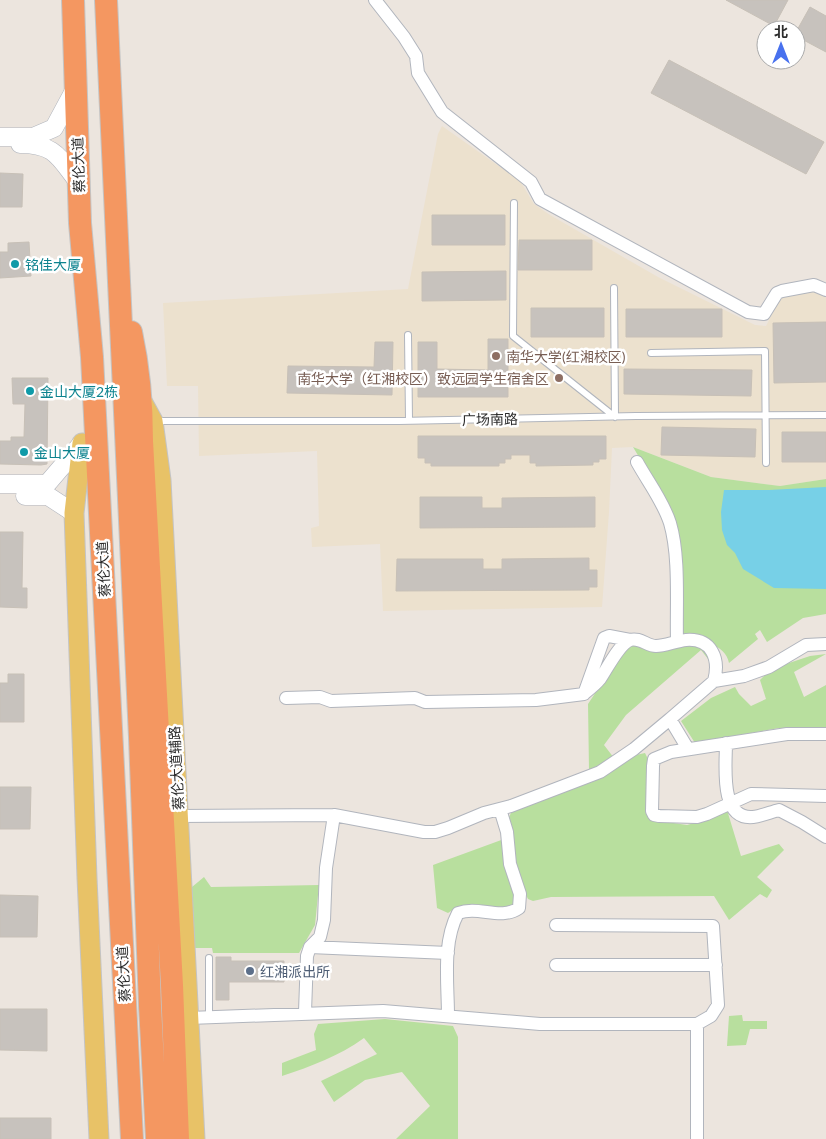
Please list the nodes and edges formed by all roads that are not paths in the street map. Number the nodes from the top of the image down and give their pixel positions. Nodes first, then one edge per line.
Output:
1 (73, 0) edge
2 (106, 0) edge
3 (375, 0) edge
4 (75, 89) junction
5 (0, 138) edge
6 (0, 144) edge
7 (79, 183) junction
8 (514, 203) dead end
9 (80, 223) junction
10 (118, 264) junction
11 (614, 288) dead end
12 (826, 290) edge
13 (408, 334) dead end
14 (651, 353) dead end
15 (142, 401) junction
16 (826, 415) edge
17 (766, 416) junction
18 (615, 417) junction
19 (409, 420) junction
20 (153, 421) junction
21 (82, 443) junction
22 (637, 462) dead end
23 (766, 463) dead end
24 (0, 484) edge
25 (0, 495) edge
26 (74, 513) junction
27 (630, 640) junction
28 (677, 641) junction
29 (826, 644) edge
30 (714, 681) junction
31 (584, 694) junction
32 (286, 698) dead end
33 (670, 719) junction
34 (826, 734) edge
35 (726, 743) junction
36 (688, 749) junction
37 (826, 796) edge
38 (730, 803) junction
39 (500, 809) junction
40 (334, 815) junction
41 (178, 816) junction
42 (826, 838) edge
43 (556, 925) dead end
44 (310, 947) junction
45 (448, 953) junction
46 (209, 958) dead end
47 (556, 965) dead end
48 (716, 965) junction
49 (305, 1012) junction
50 (448, 1016) junction
51 (210, 1017) junction
52 (189, 1018) junction
53 (697, 1024) junction
54 (99, 1139) edge
55 (117, 1139) edge
56 (132, 1139) edge
57 (157, 1139) edge
58 (178, 1139) edge
59 (195, 1139) edge
60 (697, 1139) edge

1 - 4 highway, 蔡伦大道
2 - 10 highway, 蔡伦大道
3 - 12 street
4 - 5 street
4 - 7 highway, 蔡伦大道
6 - 7 street
7 - 9 highway, 蔡伦大道
8 - 18 lane
9 - 21 highway
9 - 56 highway, 蔡伦大道
10 - 15 highway
10 - 57 highway, 蔡伦大道
11 - 18 lane
13 - 19 lane
14 - 17 lane
15 - 20 main road, 蔡伦大道辅路
15 - 58 highway
16 - 17 lane, 广场南路
17 - 18 lane, 广场南路
17 - 23 lane
18 - 19 lane, 广场南路
19 - 20 lane, 广场南路
20 - 41 main road, 蔡伦大道辅路
21 - 24 street
21 - 26 main road
21 - 55 highway
22 - 28 street
25 - 26 street
26 - 54 main road
27 - 28 street
27 - 31 street
27 - 31 street
28 - 30 street
29 - 30 street
30 - 33 street
31 - 32 street
33 - 36 street
33 - 39 street
34 - 35 street
35 - 36 street
35 - 38 street
36 - 38 street
37 - 38 street
38 - 42 street
39 - 40 street
39 - 45 street
40 - 41 street
40 - 44 street
41 - 52 main road, 蔡伦大道辅路
43 - 48 street
44 - 45 street
44 - 49 street
45 - 50 street
46 - 51 lane
47 - 48 street
48 - 53 street
49 - 50 street
49 - 51 street
50 - 53 street
51 - 52 street
52 - 59 main road, 蔡伦大道辅路
53 - 60 street

